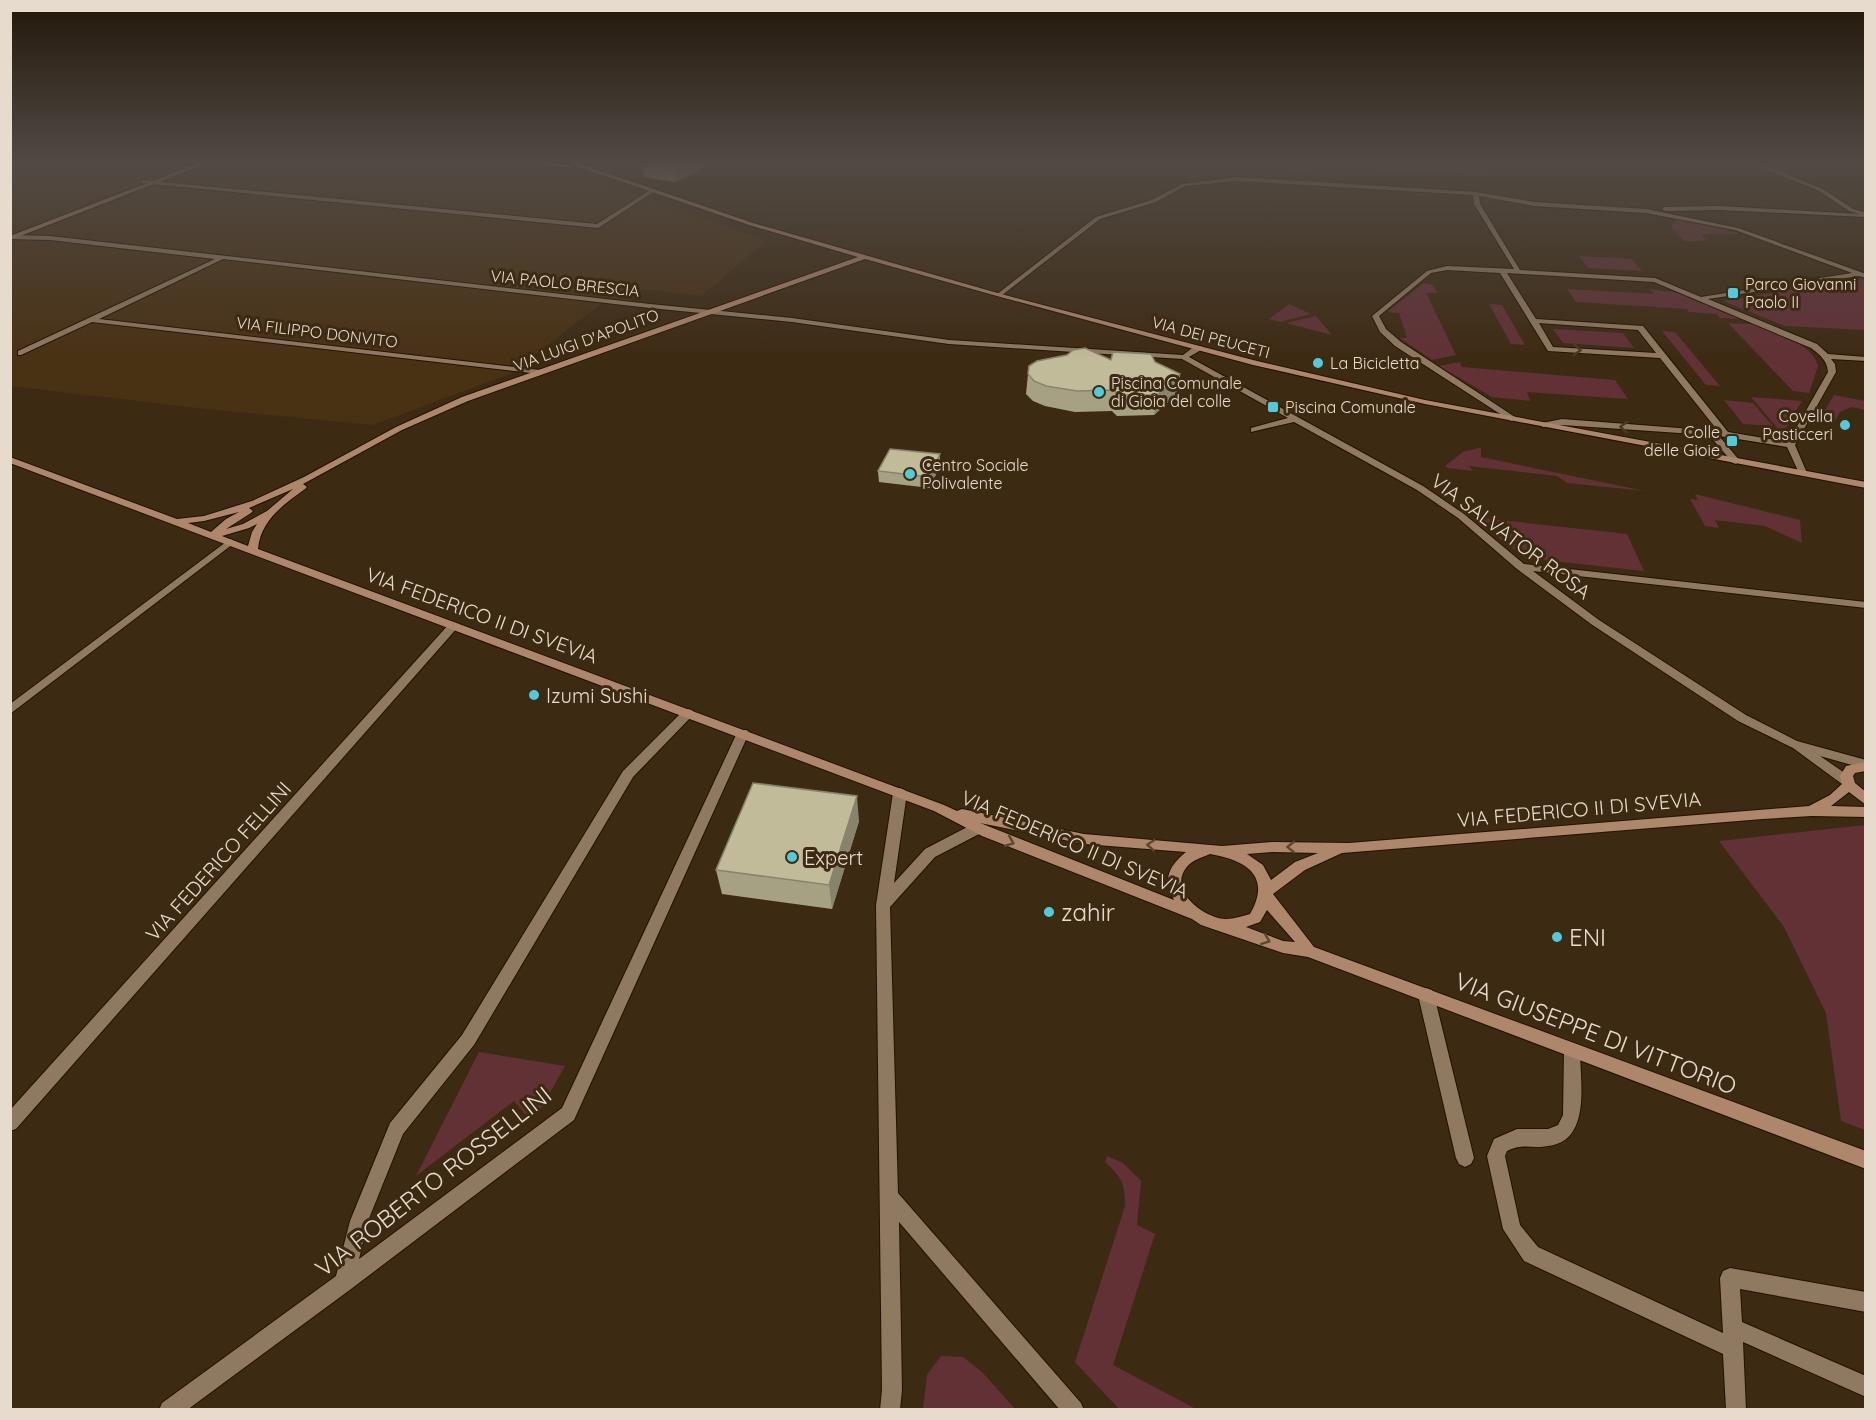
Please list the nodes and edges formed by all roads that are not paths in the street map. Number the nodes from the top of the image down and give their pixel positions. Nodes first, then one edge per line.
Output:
1 (36, 226) edge
2 (38, 226) edge
3 (759, 226) edge
4 (1087, 226) edge
5 (1491, 226) edge
6 (1723, 226) edge
7 (12, 236) edge
8 (866, 256) junction
9 (221, 258) junction
10 (1502, 270) junction
11 (1518, 271) junction
12 (1862, 275) edge
13 (999, 295) junction
14 (1703, 298) junction
15 (710, 312) junction
16 (91, 320) junction
17 (1534, 321) junction
18 (1198, 348) junction
19 (21, 353) dead end
20 (1662, 356) junction
21 (1826, 356) junction
22 (1184, 357) junction
23 (1866, 359) edge
24 (540, 372) junction
25 (1294, 419) junction
26 (1514, 419) junction
27 (1545, 425) junction
28 (1254, 430) dead end
29 (1712, 433) junction
30 (1725, 434) junction
31 (1791, 445) junction
32 (10, 460) edge
33 (1736, 461) junction
34 (1803, 473) junction
35 (1866, 485) edge
36 (281, 497) junction
37 (172, 520) junction
38 (213, 536) junction
39 (230, 542) junction
40 (253, 551) junction
41 (1521, 567) junction
42 (1866, 605) edge
43 (454, 626) junction
44 (10, 710) edge
45 (688, 713) junction
46 (743, 733) junction
47 (1793, 744) junction
48 (1866, 766) edge
49 (1848, 783) junction
50 (900, 793) junction
51 (1866, 800) edge
52 (939, 808) junction
53 (1812, 811) junction
54 (1866, 812) edge
55 (978, 828) junction
56 (1349, 848) junction
57 (1210, 849) junction
58 (1225, 850) junction
59 (1267, 893) junction
60 (884, 905) junction
61 (1197, 915) junction
62 (1223, 925) junction
63 (1309, 951) junction
64 (1426, 994) junction
65 (1572, 1050) junction
66 (10, 1123) edge
67 (1466, 1158) dead end
68 (1866, 1160) edge
69 (889, 1197) junction
70 (344, 1282) junction
71 (1866, 1302) edge
72 (1731, 1327) junction
73 (1732, 1348) junction
74 (1866, 1387) edge
75 (169, 1410) edge
76 (890, 1410) edge
77 (1074, 1410) edge
78 (1736, 1410) edge

1 - 7 main road
2 - 7 main road
3 - 8 main road, VIA DEI PEUCETI
4 - 13 street
5 - 11 street
6 - 12 street
7 - 9 street, VIA PAOLO BRESCIA
8 - 13 main road, VIA DEI PEUCETI
8 - 15 main road, VIA LUIGI D'APOLITO
9 - 15 street, VIA PAOLO BRESCIA
9 - 16 street
10 - 11 street
10 - 17 street
10 - 26 street
11 - 14 street
12 - 14 street
13 - 18 main road, VIA DEI PEUCETI
14 - 21 street
15 - 22 street, VIA PAOLO BRESCIA
15 - 24 main road, VIA LUIGI D'APOLITO
16 - 19 street
16 - 24 street, VIA FILIPPO DONVITO
17 - 20 street
17 -> 20 street
18 - 22 street
18 - 26 main road, VIA DEI PEUCETI
20 - 30 street
21 - 23 street
21 - 31 street
22 - 25 street, VIA SALVATOR ROSA
24 - 36 main road, VIA LUIGI D'APOLITO
25 - 28 street
25 - 41 street, VIA SALVATOR ROSA
26 - 27 main road, VIA DEI PEUCETI
29 -> 27 street
27 - 33 main road, VIA DEI PEUCETI
29 - 30 street
29 - 33 street
30 - 31 street
31 - 34 street
32 - 37 main road, VIA FEDERICO II DI SVEVIA
33 - 34 main road, VIA DEI PEUCETI
34 - 35 main road, VIA DEI PEUCETI
36 - 37 main road, VIA LUIGI D'APOLITO
36 - 38 main road
36 - 40 main road, VIA LUIGI D'APOLITO
37 - 38 main road, VIA FEDERICO II DI SVEVIA
38 - 39 main road, VIA FEDERICO II DI SVEVIA
39 - 40 main road, VIA FEDERICO II DI SVEVIA
39 - 44 street
40 - 43 main road, VIA FEDERICO II DI SVEVIA
41 - 42 street
41 - 47 street, VIA SALVATOR ROSA
43 - 45 main road, VIA FEDERICO II DI SVEVIA
43 - 66 street, VIA FEDERICO FELLINI
45 - 46 main road, VIA FEDERICO II DI SVEVIA
45 - 70 street
46 - 50 main road, VIA FEDERICO II DI SVEVIA
46 - 70 street, VIA ROBERTO ROSSELLINI
47 - 48 street
47 - 49 street
48 - 49 main road
49 - 51 main road
49 - 53 main road
50 - 52 main road, VIA FEDERICO II DI SVEVIA
50 - 60 street
52 - 55 main road, VIA FEDERICO II DI SVEVIA
57 -> 52 main road, VIA FEDERICO II DI SVEVIA
53 - 54 main road, VIA FEDERICO II DI SVEVIA
53 - 56 main road, VIA FEDERICO II DI SVEVIA
55 - 60 street
55 -> 61 main road, VIA FEDERICO II DI SVEVIA
56 -> 58 main road, VIA FEDERICO II DI SVEVIA
56 - 59 main road, VIA FEDERICO II DI SVEVIA
57 - 58 main road
57 - 61 main road
58 - 59 main road
59 - 62 main road
59 - 63 main road
60 - 69 street
61 - 62 main road
62 -> 63 main road, VIA GIUSEPPE DI VITTORIO
63 - 64 main road, VIA GIUSEPPE DI VITTORIO
64 - 65 main road, VIA GIUSEPPE DI VITTORIO
64 - 67 street
65 - 68 main road, VIA GIUSEPPE DI VITTORIO
65 - 73 street
69 - 76 street
69 - 77 street
70 - 75 street, VIA ROBERTO ROSSELLINI
71 - 72 street
72 - 73 street
72 - 74 street
73 - 78 street

